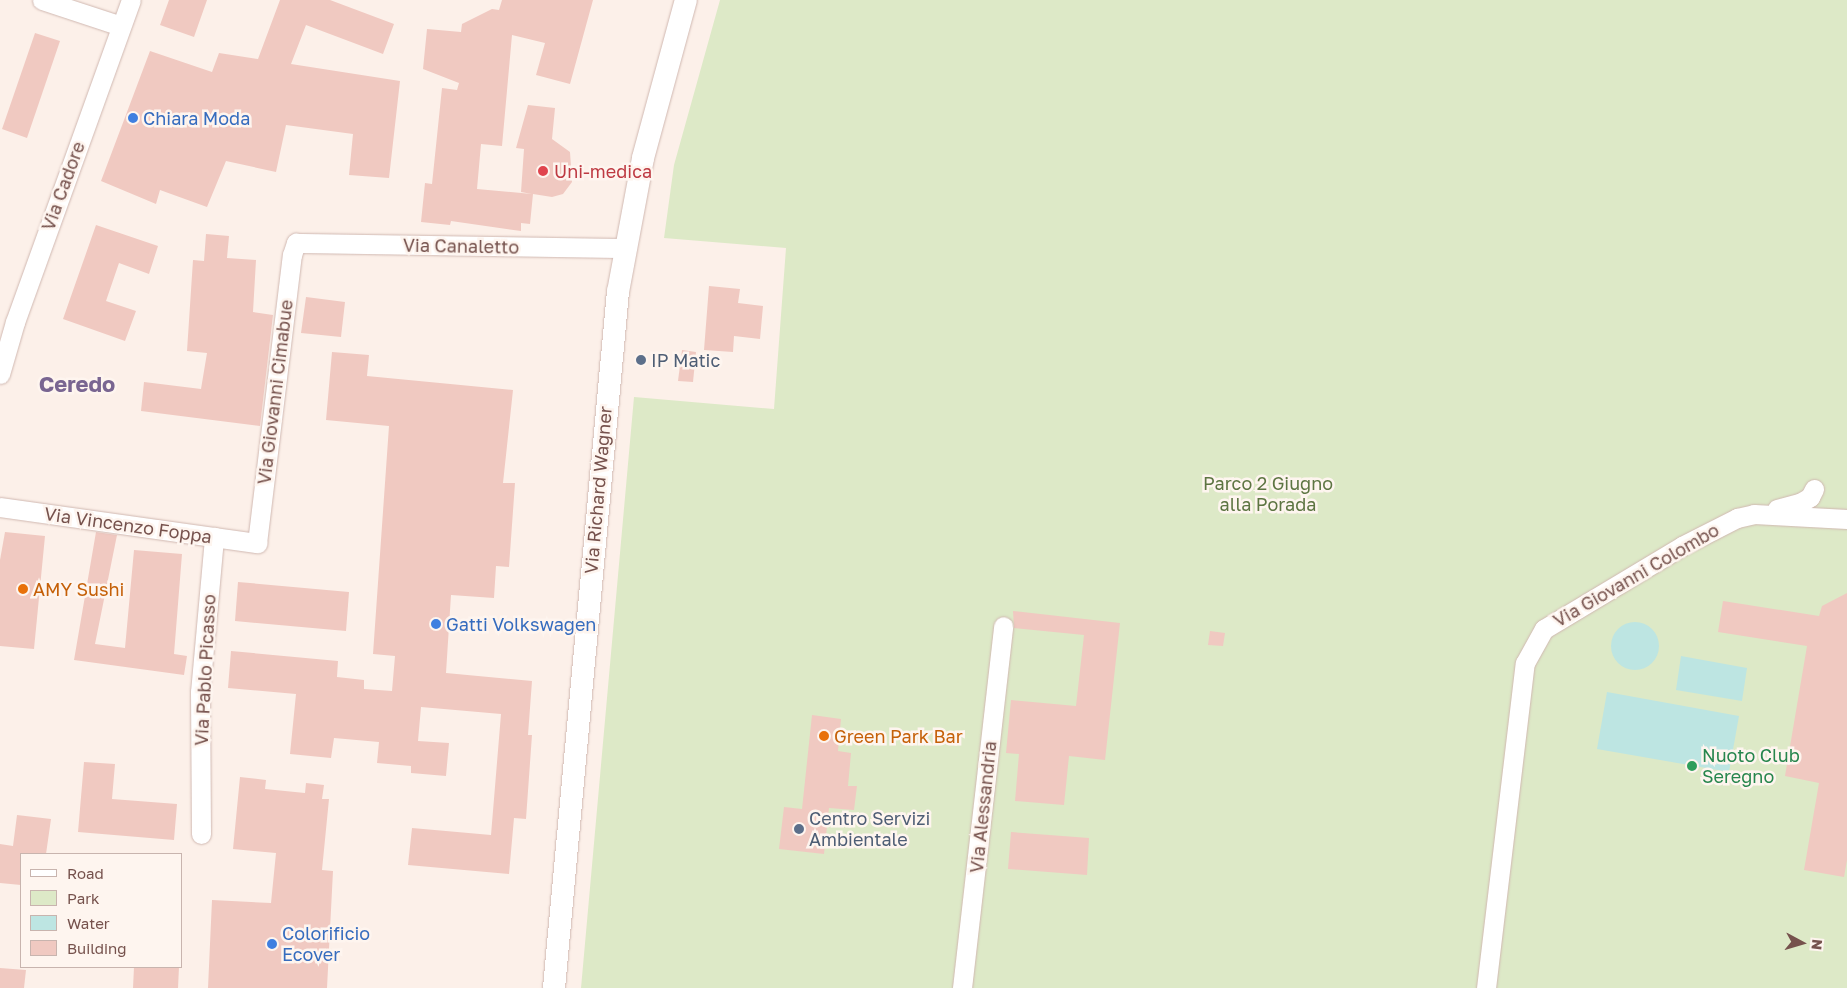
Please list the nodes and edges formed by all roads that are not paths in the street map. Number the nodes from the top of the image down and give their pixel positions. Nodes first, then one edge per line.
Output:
1 (42, 0) edge
2 (131, 0) edge
3 (686, 0) edge
4 (121, 26) junction
5 (296, 243) joint
6 (626, 248) junction
7 (0, 372) edge
8 (1814, 489) dead end
9 (0, 507) edge
10 (1754, 514) junction
11 (1847, 518) edge
12 (214, 537) junction
13 (256, 543) joint
14 (1003, 626) dead end
15 (201, 834) dead end
16 (1485, 986) edge
17 (554, 988) edge
18 (962, 988) edge

1 - 4 street
2 - 4 street, Via Cadore
3 - 6 street, Via Richard Wagner
4 - 7 street, Via Cadore
5 - 6 street, Via Canaletto
5 - 13 street, Via Giovanni Cimabue
6 - 17 street, Via Richard Wagner
8 - 10 street
9 - 12 street, Via Vincenzo Foppa
10 - 11 street, Via Giovanni Colombo
10 - 16 street, Via Giovanni Colombo
12 - 13 street, Via Vincenzo Foppa
12 - 15 street, Via Pablo Picasso
14 - 18 street, Via Alessandria

